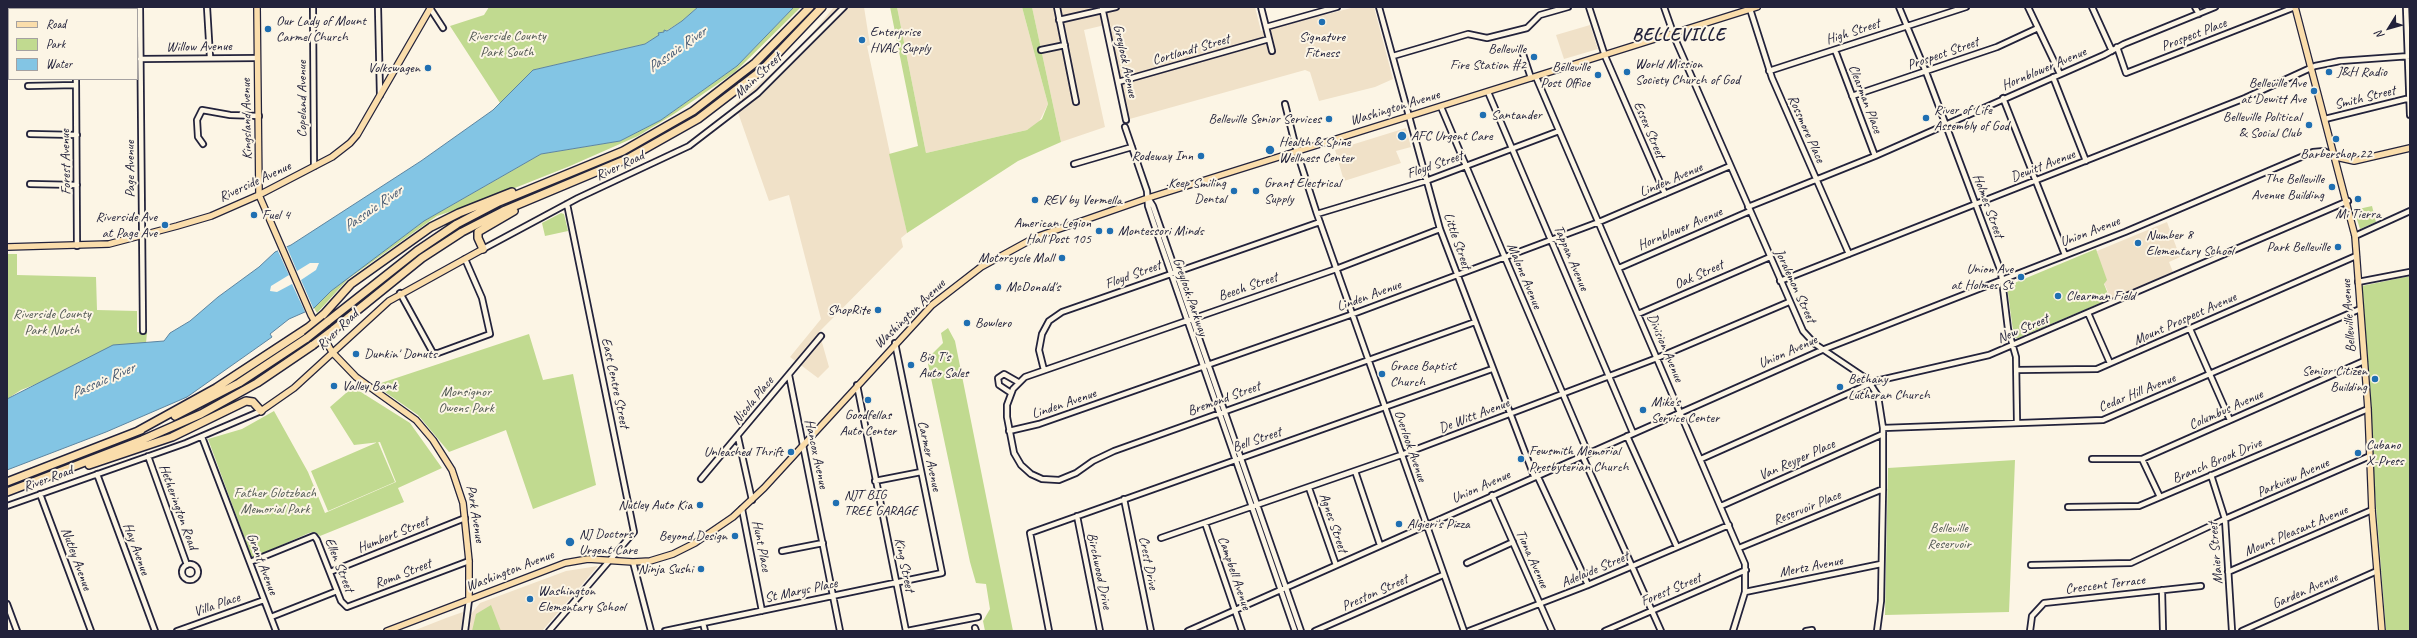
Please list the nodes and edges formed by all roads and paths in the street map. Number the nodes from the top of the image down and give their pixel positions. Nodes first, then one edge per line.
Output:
1 (140, 7) edge
2 (207, 7) edge
3 (257, 7) edge
4 (313, 7) edge
5 (378, 7) edge
6 (810, 7) edge
7 (822, 7) edge
8 (844, 7) edge
9 (1057, 7) edge
10 (1116, 7) edge
11 (1261, 7) edge
12 (1337, 7) edge
13 (1380, 7) edge
14 (1568, 7) edge
15 (1589, 7) edge
16 (1664, 7) edge
17 (1757, 7) edge
18 (1899, 7) edge
19 (1966, 7) edge
20 (2028, 7) edge
21 (2092, 7) edge
22 (2196, 7) edge
23 (2215, 7) edge
24 (2295, 7) edge
25 (2406, 7) edge
26 (430, 8) edge
27 (1102, 9) edge
28 (1750, 9) junction
29 (2199, 14) junction
30 (1059, 20) junction
31 (1907, 26) junction
32 (1266, 27) junction
33 (443, 28) dead end
34 (2038, 28) junction
35 (1674, 33) junction
36 (1269, 39) junction
37 (1065, 45) junction
38 (2117, 47) junction
39 (1521, 48) dead end
40 (139, 50) edge
41 (1041, 50) dead end
42 (1835, 50) junction
43 (2112, 50) junction
44 (1272, 51) dead end
45 (1393, 56) junction
46 (1605, 56) junction
47 (2409, 56) edge
48 (210, 57) junction
49 (257, 58) junction
50 (140, 59) junction
51 (2312, 68) junction
52 (1770, 71) junction
53 (1926, 72) junction
54 (2060, 74) junction
55 (2053, 77) junction
56 (1533, 78) junction
57 (76, 80) edge
58 (1118, 82) junction
59 (28, 86) dead end
60 (76, 86) junction
61 (1488, 92) junction
62 (1852, 96) junction
63 (380, 97) junction
64 (2003, 98) junction
65 (2410, 98) edge
66 (1076, 102) dead end
67 (1285, 104) dead end
68 (1441, 107) junction
69 (2410, 115) edge
70 (259, 116) junction
71 (1408, 117) junction
72 (2325, 119) junction
73 (1126, 120) dead end
74 (1946, 124) junction
75 (1125, 127) dead end
76 (1559, 131) junction
77 (30, 134) dead end
78 (77, 135) junction
79 (203, 144) dead end
80 (1132, 147) junction
81 (2410, 148) edge
82 (1512, 149) junction
83 (679, 152) joint
84 (1297, 152) junction
85 (1875, 156) junction
86 (2336, 157) junction
87 (2086, 161) junction
88 (1074, 164) dead end
89 (314, 166) junction
90 (1465, 166) junction
91 (1730, 166) junction
92 (584, 178) junction
93 (1816, 179) junction
94 (1426, 181) junction
95 (2035, 181) junction
96 (30, 184) dead end
97 (77, 184) junction
98 (531, 189) junction
99 (1664, 194) junction
100 (259, 195) junction
101 (1148, 198) junction
102 (2348, 201) junction
103 (567, 204) junction
104 (1976, 204) junction
105 (1749, 209) junction
106 (2410, 211) edge
107 (1318, 214) junction
108 (1320, 222) junction
109 (1599, 222) junction
110 (1440, 229) junction
111 (141, 236) junction
112 (2355, 236) junction
113 (1551, 240) junction
114 (77, 246) junction
115 (7, 247) edge
116 (483, 249) junction
117 (1849, 254) junction
118 (2066, 255) junction
119 (1770, 256) junction
120 (2356, 256) junction
121 (1504, 258) junction
122 (465, 259) junction
123 (1619, 268) junction
124 (1336, 269) junction
125 (1173, 272) junction
126 (2410, 272) edge
127 (1457, 275) junction
128 (2002, 280) junction
129 (1780, 281) junction
130 (2358, 282) junction
131 (400, 293) junction
132 (1790, 302) junction
133 (2360, 310) junction
134 (2088, 313) junction
135 (1353, 314) junction
136 (1638, 314) junction
137 (311, 315) joint
138 (1189, 319) junction
139 (315, 322) junction
140 (1475, 322) junction
141 (2190, 329) junction
142 (143, 331) dead end
143 (821, 336) dead end
144 (895, 343) junction
145 (2013, 345) junction
146 (1822, 350) junction
147 (332, 352) junction
148 (1657, 358) junction
149 (1369, 360) junction
150 (2364, 361) junction
151 (2110, 364) junction
152 (1209, 365) junction
153 (1203, 367) junction
154 (1492, 369) junction
155 (1044, 370) junction
156 (2017, 370) junction
157 (2210, 374) junction
158 (789, 375) junction
159 (1610, 376) junction
160 (1018, 382) junction
161 (1871, 383) junction
162 (857, 385) junction
163 (1011, 393) junction
164 (1563, 394) junction
165 (1386, 408) junction
166 (2368, 409) junction
167 (261, 411) junction
168 (1225, 411) junction
169 (1219, 412) junction
170 (1680, 412) junction
171 (1510, 414) junction
172 (2230, 420) junction
173 (2017, 422) junction
174 (1883, 428) junction
175 (1009, 430) junction
176 (138, 431) junction
177 (1634, 433) junction
178 (1882, 434) junction
179 (1627, 436) junction
180 (202, 437) junction
181 (738, 437) junction
182 (803, 445) junction
183 (1588, 453) junction
184 (1401, 455) junction
185 (1582, 455) junction
186 (148, 456) junction
187 (2370, 456) junction
188 (1241, 457) junction
189 (1701, 459) junction
190 (2092, 459) dead end
191 (2142, 459) junction
192 (1235, 460) junction
193 (1355, 471) junction
194 (921, 472) junction
195 (97, 474) junction
196 (2211, 475) junction
197 (1536, 476) junction
198 (701, 479) dead end
199 (39, 480) junction
200 (875, 481) junction
201 (7, 482) edge
202 (1309, 488) junction
203 (1883, 489) junction
204 (7, 492) edge
205 (40, 494) junction
206 (1492, 495) junction
207 (2160, 497) junction
208 (1124, 499) junction
209 (752, 500) junction
210 (1257, 505) junction
211 (7, 506) edge
212 (1721, 506) junction
213 (1252, 507) junction
214 (2068, 507) dead end
215 (742, 509) junction
216 (2372, 510) junction
217 (1077, 516) junction
218 (465, 518) junction
219 (2225, 519) junction
220 (1205, 523) junction
221 (1426, 524) junction
222 (1729, 524) junction
223 (1161, 538) dead end
224 (1513, 542) junction
225 (823, 543) junction
226 (1380, 545) junction
227 (1677, 547) junction
228 (1739, 548) junction
229 (782, 551) dead end
230 (611, 560) junction
231 (469, 561) junction
232 (250, 562) junction
233 (633, 562) junction
234 (1467, 563) dead end
235 (1881, 564) junction
236 (187, 565) dead end
237 (1336, 565) junction
238 (2031, 565) dead end
239 (1632, 566) junction
240 (1746, 570) junction
241 (2376, 571) junction
242 (330, 572) junction
243 (2228, 572) junction
244 (942, 573) joint
245 (1443, 575) junction
246 (897, 583) junction
247 (1588, 585) junction
248 (2201, 586) dead end
249 (1283, 589) junction
250 (2162, 590) junction
251 (338, 591) junction
252 (1745, 592) junction
253 (834, 596) junction
254 (264, 600) junction
255 (469, 600) junction
256 (7, 604) edge
257 (1540, 604) junction
258 (344, 606) joint
259 (1234, 610) junction
260 (762, 611) junction
261 (1652, 611) junction
262 (271, 617) junction
263 (978, 617) dead end
264 (703, 623) junction
265 (1812, 630) dead end
266 (17, 631) edge
267 (91, 631) edge
268 (155, 631) edge
269 (177, 631) edge
270 (276, 631) edge
271 (387, 631) edge
272 (465, 631) edge
273 (549, 631) edge
274 (652, 631) edge
275 (665, 631) edge
276 (705, 631) edge
277 (840, 631) edge
278 (906, 631) edge
279 (1049, 631) edge
280 (1100, 631) edge
281 (1151, 631) edge
282 (1188, 631) edge
283 (1242, 631) edge
284 (1295, 631) edge
285 (1301, 631) edge
286 (1315, 631) edge
287 (1464, 631) edge
288 (1469, 631) edge
289 (1552, 631) edge
290 (1605, 631) edge
291 (1661, 631) edge
292 (1733, 631) edge
293 (1806, 631) edge
294 (1877, 631) edge
295 (2030, 631) edge
296 (2163, 631) edge
297 (2232, 631) edge
298 (2242, 631) edge
299 (2382, 631) edge

1 - 40 street, Page Avenue
2 - 48 street
3 - 49 main road, Kingsland Avenue
4 - 89 street, Copeland Avenue
5 - 63 street
6 - 98 highway
7 - 92 highway
8 - 83 street, Main Street
9 - 30 street
10 - 27 street
11 - 32 street
12 - 32 street
13 - 45 street, Little Street
14 - 45 street
15 - 46 street, Essex Street
16 - 35 street, Joralemon Street
17 - 28 main road, Washington Avenue
18 - 31 street, Holmes Street
19 - 31 street, High Street
20 - 34 street
21 - 43 street
22 - 29 street
23 - 29 street, Hornblower Avenue
24 - 38 street, Prospect Place
24 - 51 main road, Belleville Avenue
25 - 47 street
26 - 33 street
26 - 63 main road, Riverside Avenue
27 - 30 street
27 - 58 street, Greylock Avenue
28 - 35 main road, Washington Avenue
28 - 52 street, Rossmore Place
29 - 38 street, Hornblower Avenue
30 - 37 street
31 - 42 street, High Street
31 - 53 street, Holmes Street
32 - 36 street
34 - 53 street, Prospect Street
34 - 54 street
35 - 46 main road, Washington Avenue
35 - 91 street, Joralemon Street
36 - 44 street
36 - 58 street, Cortlandt Street
37 - 41 street
37 - 66 street
38 - 43 street, Hornblower Avenue
39 - 56 street, Division Avenue
40 - 50 street, Page Avenue
42 - 52 street, High Street
42 - 62 street, Clearman Place
43 - 54 street, Hornblower Avenue
45 - 71 street, Little Street
46 - 56 main road, Washington Avenue
46 - 99 street, Essex Street
47 - 51 street, Dewitt Avenue
47 - 65 street
48 - 49 street, Willow Avenue
48 - 50 street, Willow Avenue
49 - 70 main road, Kingsland Avenue
50 - 111 street, Page Avenue
51 - 72 main road, Belleville Avenue
51 - 87 street, Dewitt Avenue
52 - 93 street, Rossmore Place
53 - 62 street, Prospect Street
53 - 74 street, Holmes Street
54 - 55 street, Hornblower Avenue
55 - 64 street, Hornblower Avenue
55 - 87 street
56 - 61 main road, Washington Avenue
56 - 76 street, Division Avenue
57 - 60 street, Forest Avenue
58 - 73 street, Greylock Avenue
59 - 60 street
60 - 78 street, Forest Avenue
61 - 68 main road, Washington Avenue
61 - 82 street, Tappan Avenue
62 - 85 street, Clearman Place
63 - 89 main road, Riverside Avenue
64 - 74 street, Hornblower Avenue
64 - 95 street
65 - 69 street
65 - 72 street, Smith Street
67 - 84 street
68 - 71 main road, Washington Avenue
68 - 90 street, Malone Avenue
70 - 79 street
70 - 100 main road, Kingsland Avenue
71 - 84 main road, Washington Avenue
71 - 94 street, Little Street
72 - 86 main road, Belleville Avenue
74 - 85 street, Hornblower Avenue
74 - 104 street, Holmes Street
75 - 80 street
76 - 82 street, Floyd Street
76 - 109 street, Division Avenue
77 - 78 street
78 - 97 street, Forest Avenue
80 - 88 street
80 - 101 street
81 - 86 main road, Union Avenue
82 - 90 street, Floyd Street
82 - 113 street, Tappan Avenue
83 - 103 street, River Road
84 - 101 main road, Washington Avenue
84 - 107 street
85 - 93 street, Hornblower Avenue
86 - 102 main road, Belleville Avenue
86 - 118 street, Union Avenue
87 - 95 street, Dewitt Avenue
89 - 100 main road, Riverside Avenue
90 - 94 street, Floyd Street
90 - 121 street, Malone Avenue
91 - 99 street, Linden Avenue
91 - 105 street, Joralemon Street
92 - 116 highway
92 - 199 highway, bridge
93 - 105 street, Hornblower Avenue
93 - 117 street, Rossmore Place
94 - 107 street, Floyd Street
94 - 110 street, Little Street
95 - 104 street, Dewitt Avenue
95 - 118 street
96 - 97 street
97 - 114 street, Forest Avenue
98 - 139 highway
98 - 176 highway, bridge
99 - 109 street, Linden Avenue
100 - 111 main road, Riverside Avenue
100 - 137 main road, Kingsland Avenue
101 - 125 street, Greylock Parkway
101 - 144 main road, Washington Avenue
102 - 112 main road, Belleville Avenue
102 - 134 street, New Street
103 - 116 street, River Road
103 - 230 street, East Centre Street
104 - 117 street, Dewitt Avenue
104 - 128 street, Holmes Street
105 - 119 street, Joralemon Street
105 - 123 street, Hornblower Avenue
106 - 112 street
107 - 108 street, Overlook Avenue
108 - 124 street, Overlook Avenue
108 - 125 street, Floyd Street
109 - 113 street, Linden Avenue
109 - 123 street, Division Avenue
110 - 124 street, Beech Street
110 - 127 street, Little Street
111 - 114 main road, Riverside Avenue
111 - 142 street, Page Avenue
112 - 120 main road, Belleville Avenue
113 - 121 street, Linden Avenue
113 - 159 street, Tappan Avenue
114 - 115 main road, Riverside Avenue
116 - 122 main road, River Road
117 - 129 street, Dewitt Avenue
118 - 128 street, Union Avenue
119 - 129 street, Joralemon Street
119 - 136 street, Oak Street
120 - 130 main road, Belleville Avenue
120 - 141 street, Mount Prospect Avenue
121 - 127 street, Linden Avenue
121 - 164 street, Malone Avenue
122 - 131 main road, River Road
122 - 131 street
123 - 136 street, Division Avenue
124 - 135 street, Overlook Avenue
124 - 138 street, Beech Street
125 - 138 street, Greylock Parkway
125 - 155 street, Floyd Street
126 - 130 street
127 - 135 street, Linden Avenue
127 - 140 street, Little Street
128 - 145 street, Holmes Street
128 - 146 street, Union Avenue
129 - 132 street, Joralemon Street
130 - 133 main road, Belleville Avenue
131 - 147 main road, River Road
132 - 146 street, Joralemon Street
132 - 148 street, De Witt Avenue
133 - 150 main road, Belleville Avenue
133 - 157 street, Cedar Hill Avenue
134 - 145 street, New Street
134 - 151 street
135 - 149 street, Overlook Avenue
135 - 152 street, Linden Avenue
136 - 148 street, Division Avenue
137 - 139 main road, Park Avenue
138 - 152 street, Greylock Parkway
138 - 153 street, Greylock Parkway
138 - 155 street, Beech Street
139 - 147 main road, Park Avenue
139 - 176 highway
140 - 149 street, Bremond Street
140 - 154 street, Little Street
141 - 151 street, Mount Prospect Avenue
141 - 157 street
143 - 158 street, Nicola Place
144 - 162 main road, Washington Avenue
144 - 194 street, Carmer Avenue
145 - 156 street, Holmes Street
145 - 161 street, New Street
146 - 161 street, Joralemon Street
146 - 170 street, Union Avenue
147 - 167 main road, River Road
147 - 218 main road, Park Avenue
148 - 159 street, De Witt Avenue
148 - 170 street, Division Avenue
149 - 165 street, Overlook Avenue
149 - 168 street, Bremond Street
150 - 166 main road, Belleville Avenue
150 - 172 street, Columbus Avenue
151 - 156 street, Mount Prospect Avenue
152 - 153 street, Linden Avenue
152 - 168 street, Greylock Parkway
153 - 169 street, Greylock Parkway
153 - 175 street, Linden Avenue
154 - 165 street, Bell Street
154 - 171 street, Little Street
155 - 160 street, Beech Street
156 - 173 street, Holmes Street
157 - 172 street
157 - 173 street, Cedar Hill Avenue
158 - 181 street, Nicola Place
158 - 182 street, Hancox Avenue
159 - 164 street, De Witt Avenue
159 - 177 street, Tappan Avenue
160 - 163 street
160 - 163 street
161 - 174 street, Joralemon Street
161 - 189 street, New Street
162 - 182 main road, Washington Avenue
162 - 200 street, King Street
163 - 175 street
164 - 171 street, De Witt Avenue
164 - 183 street, Malone Avenue
165 - 184 street, Overlook Avenue
165 - 188 street, Bell Street
166 - 187 main road, Belleville Avenue
166 - 196 street, Branch Brook Drive
167 - 180 street, River Road
167 - 199 highway
168 - 169 street, Bremond Street
168 - 188 street, Greylock Parkway
169 - 175 street, Bremond Street
169 - 192 street, Greylock Parkway
170 - 177 street, Union Avenue
170 - 189 street, Division Avenue
171 - 184 street, De Witt Avenue
171 - 197 street, Little Street
172 - 191 street, Columbus Avenue
173 - 174 street, Cedar Hill Avenue
174 - 178 street, Joralemon Street
176 - 201 highway
177 - 179 street, Union Avenue
178 - 203 street, Joralemon Street
178 - 212 street, Van Reyper Place
179 - 183 street, Union Avenue
179 - 227 street
180 - 186 street, River Road
180 - 232 street, Grant Avenue
181 - 198 street, Nicola Place
181 - 209 street
182 - 209 main road, Washington Avenue
182 - 225 street, Hancox Avenue
183 - 185 street, Union Avenue
184 - 193 street, De Witt Avenue
184 - 221 street, Overlook Avenue
185 - 197 street, Union Avenue
185 - 239 street
186 - 195 street, River Road
186 - 236 street, Hetherington Road
187 - 216 main road, Belleville Avenue
187 - 219 street, Parkview Avenue
188 - 192 street, Bell Street
188 - 210 street, Greylock Parkway
189 - 212 street, Division Avenue
190 - 191 street, Columbus Avenue
191 - 207 street
192 - 208 street, Bell Street
192 - 213 street, Greylock Parkway
193 - 202 street, De Witt Avenue
193 - 226 street
194 - 200 street
194 - 244 street, Carmer Avenue
195 - 205 street, River Road
195 - 268 street, Hay Avenue
196 - 207 street, Branch Brook Drive
196 - 219 street, Maier Street
197 - 206 street, Union Avenue
197 - 247 street, Little Street
199 - 204 highway
200 - 246 street, King Street
202 - 210 street, De Witt Avenue
202 - 237 street, Agnes Street
203 - 228 street, Reservoir Place
203 - 235 street, Joralemon Street
205 - 211 street, River Road
205 - 267 street, Nutley Avenue
206 - 221 street, Union Avenue
206 - 224 street, Tiona Avenue
207 - 214 street, Branch Brook Drive
208 - 217 street, Bell Street
208 - 281 street, Crest Drive
209 - 215 main road, Washington Avenue
210 - 213 street, De Witt Avenue
210 - 249 street, Greylock Parkway
212 - 222 street, Division Avenue
213 - 220 street, De Witt Avenue
213 - 249 street, Greylock Parkway
215 - 233 main road, Washington Avenue
215 - 260 street, Hunt Place
216 - 241 main road, Belleville Avenue
216 - 243 street, Mount Pleasant Avenue
217 - 279 street, Bell Street
217 - 280 street, Birchwood Drive
218 - 231 main road, Park Avenue
218 - 242 street, Humbert Street
219 - 238 street, Parkview Avenue
219 - 243 street, Maier Street
220 - 223 street, De Witt Avenue
220 - 259 street, Campbell Avenue
221 - 226 street, Union Avenue
221 - 245 street, Overlook Avenue
222 - 227 street, Adelaide Street
222 - 228 street, Division Avenue
224 - 234 street
224 - 257 street, Tiona Avenue
225 - 229 street
225 - 253 street, Hancox Avenue
226 - 237 street, Union Avenue
227 - 239 street, Adelaide Street
228 - 240 street, Division Avenue
230 - 233 main road, Washington Avenue
230 - 255 main road, Washington Avenue
230 - 273 street
231 - 255 main road, Park Avenue
231 - 258 street, Roma Street
232 - 242 street, Ellen Street
232 - 254 street, Grant Avenue
233 - 274 street
235 - 252 street, Mertz Avenue
235 - 294 street, Joralemon Street
237 - 249 street, Union Avenue
239 - 247 street, Adelaide Street
239 - 261 street
240 - 252 street, Division Avenue
240 - 261 street, Forest Street
241 - 298 street, Garden Avenue
241 - 299 main road, Belleville Avenue
242 - 251 street, Ellen Street
243 - 297 street, Maier Street
244 - 246 street, St Marys Place
245 - 286 street, Preston Street
245 - 287 street, Overlook Avenue
246 - 253 street, St Marys Place
246 - 278 street, King Street
247 - 257 street, Adelaide Street
248 - 250 street, Crescent Terrace
249 - 259 street, Union Avenue
249 - 284 street, Greylock Parkway
249 - 285 street, Greylock Parkway
250 - 295 street, Crescent Terrace
250 - 296 street
251 - 258 street, Ellen Street
251 - 262 street
252 - 292 street, Division Avenue
253 - 260 street, St Marys Place
253 - 277 street, Hancox Avenue
254 - 262 street, Grant Avenue
254 - 269 street, Villa Place
255 - 271 main road, Washington Avenue
255 - 272 street, Park Avenue
256 - 266 street
257 - 288 street, Adelaide Street
257 - 289 street, Tiona Avenue
259 - 282 street, Union Avenue
259 - 283 street, Campbell Avenue
260 - 264 street, St Marys Place
261 - 290 street, Forest Street
261 - 291 street
262 - 270 street, Grant Avenue
263 - 278 street
264 - 275 street, St Marys Place
264 - 276 street
265 - 293 street

